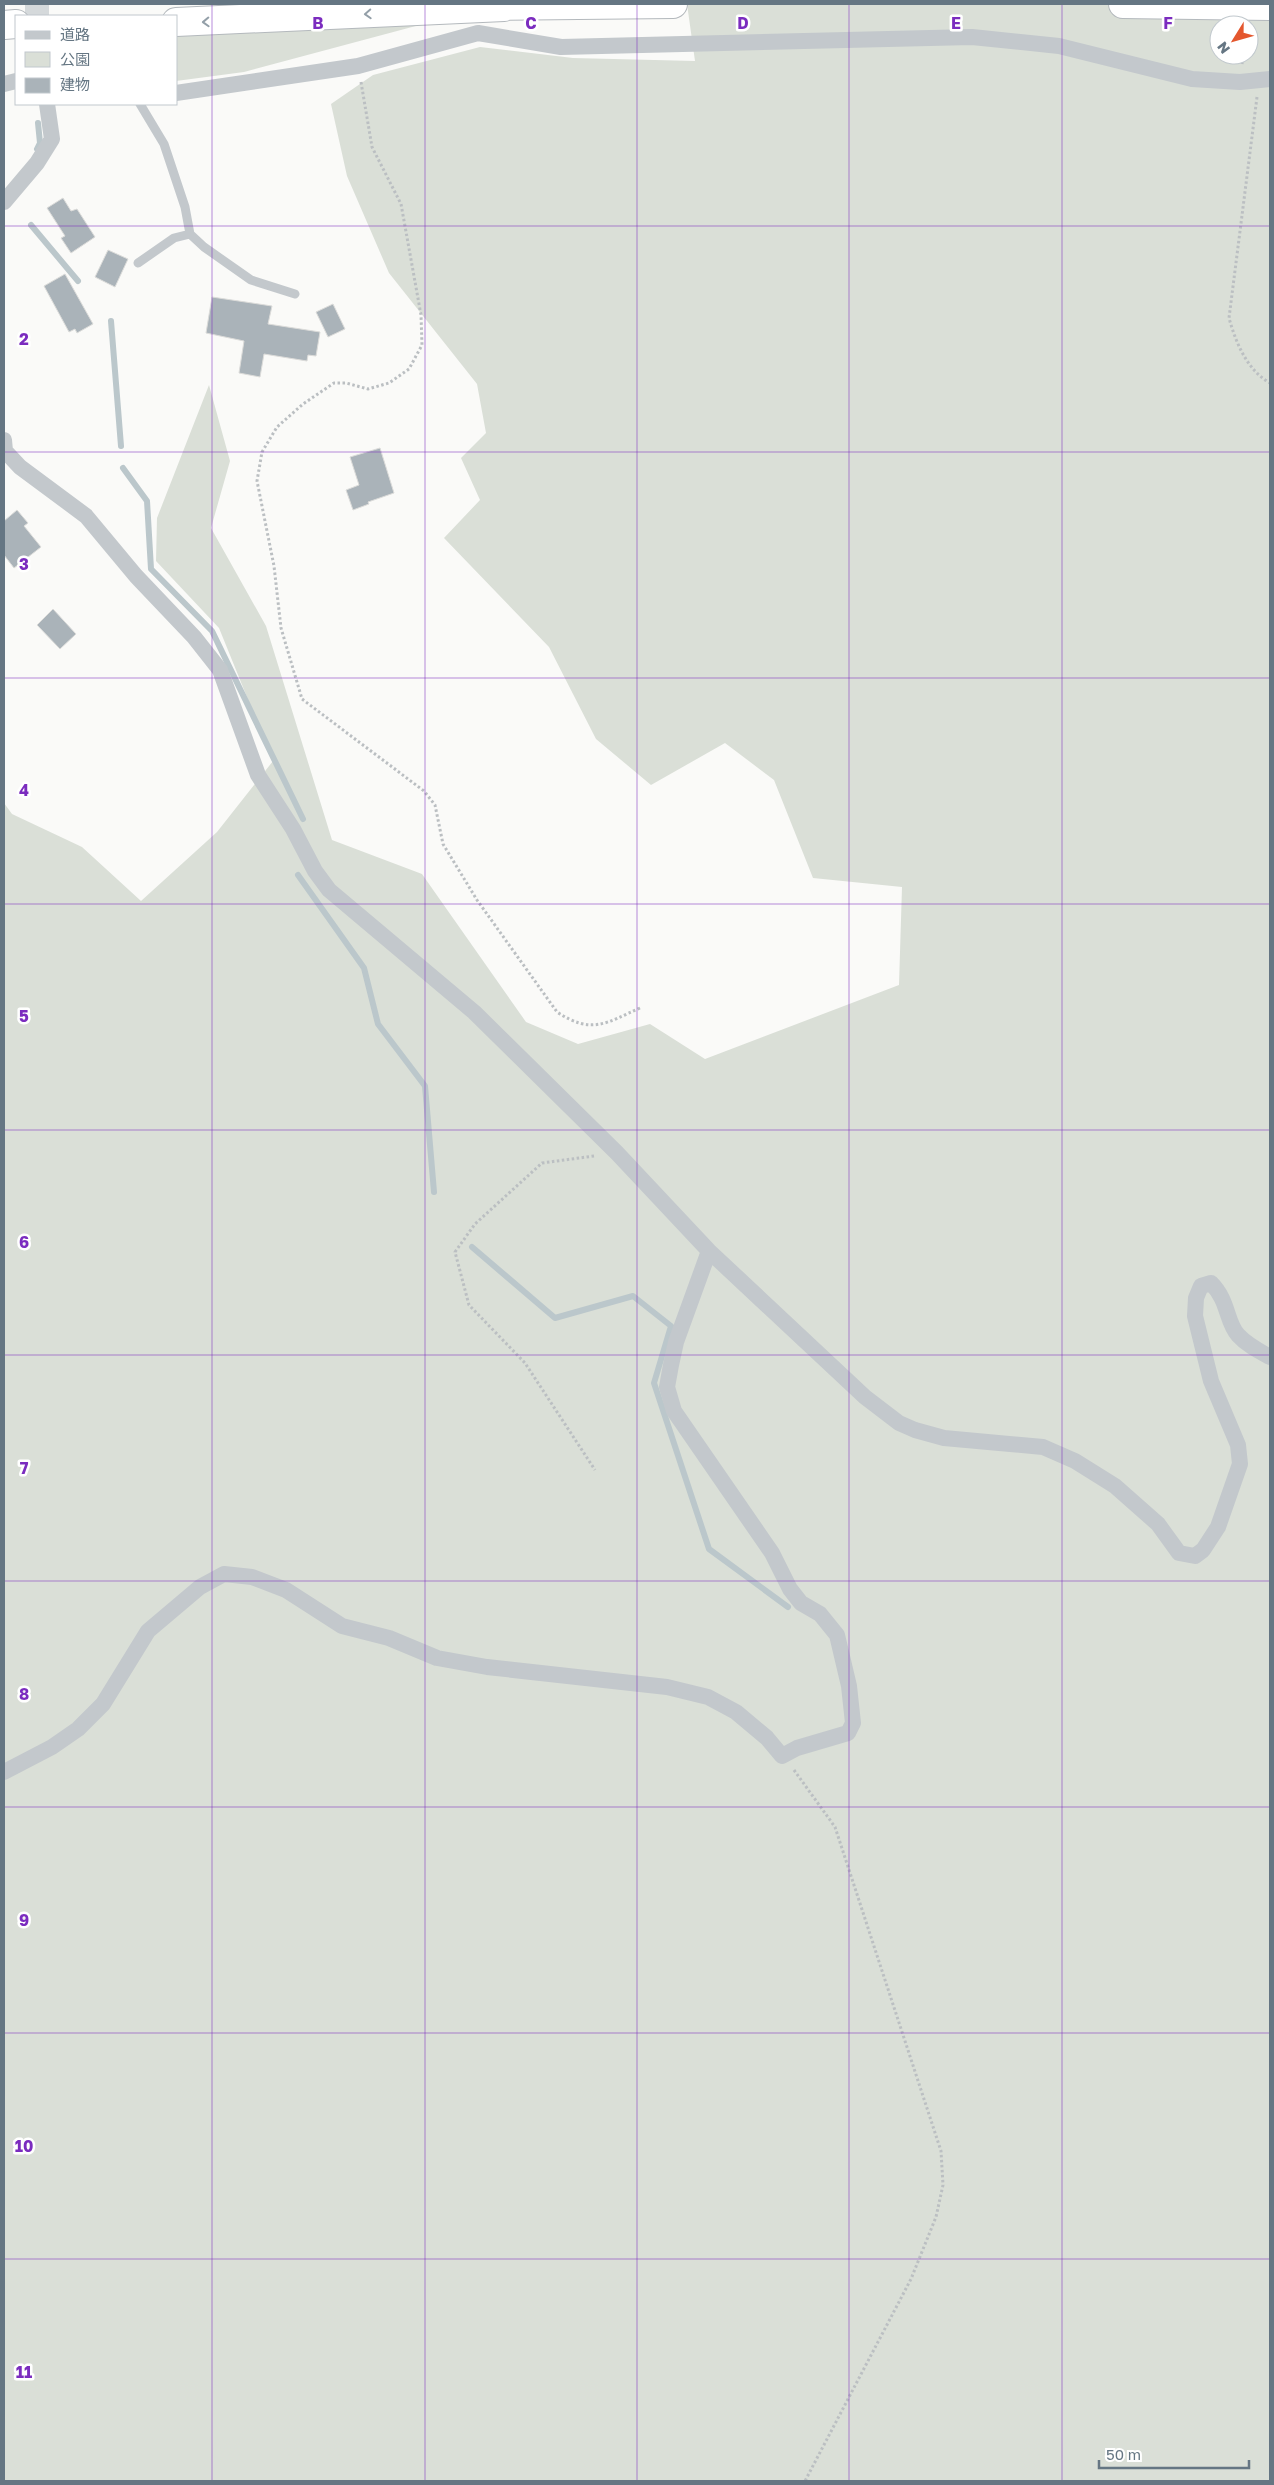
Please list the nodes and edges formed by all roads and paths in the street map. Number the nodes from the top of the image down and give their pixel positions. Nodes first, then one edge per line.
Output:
1 (398, 4) edge
2 (673, 4) edge
3 (1124, 4) edge
4 (1270, 6) edge
5 (504, 7) junction
6 (178, 22) edge
7 (358, 66) junction
8 (1265, 79) edge
9 (178, 93) edge
10 (48, 105) edge
11 (141, 105) edge
12 (4, 202) edge
13 (190, 234) junction
14 (138, 263) dead end
15 (295, 294) dead end
16 (1270, 384) edge
17 (4, 440) edge
18 (640, 1008) dead end
19 (617, 1153) junction
20 (709, 1251) junction
21 (1270, 1357) edge
22 (595, 1470) dead end
23 (782, 1756) junction
24 (4, 1772) edge
25 (805, 2481) edge

1 - 5 highway
2 - 5 highway
3 - 4 highway
5 -> 6 highway
7 - 8 street
7 - 9 street
7 - 18 path
8 - 16 path
10 - 12 street
11 - 13 lane
13 - 14 lane
13 - 15 lane
17 - 19 street
19 - 20 street
19 - 22 path
20 - 21 street
20 - 23 street
23 - 24 street
23 - 25 path

